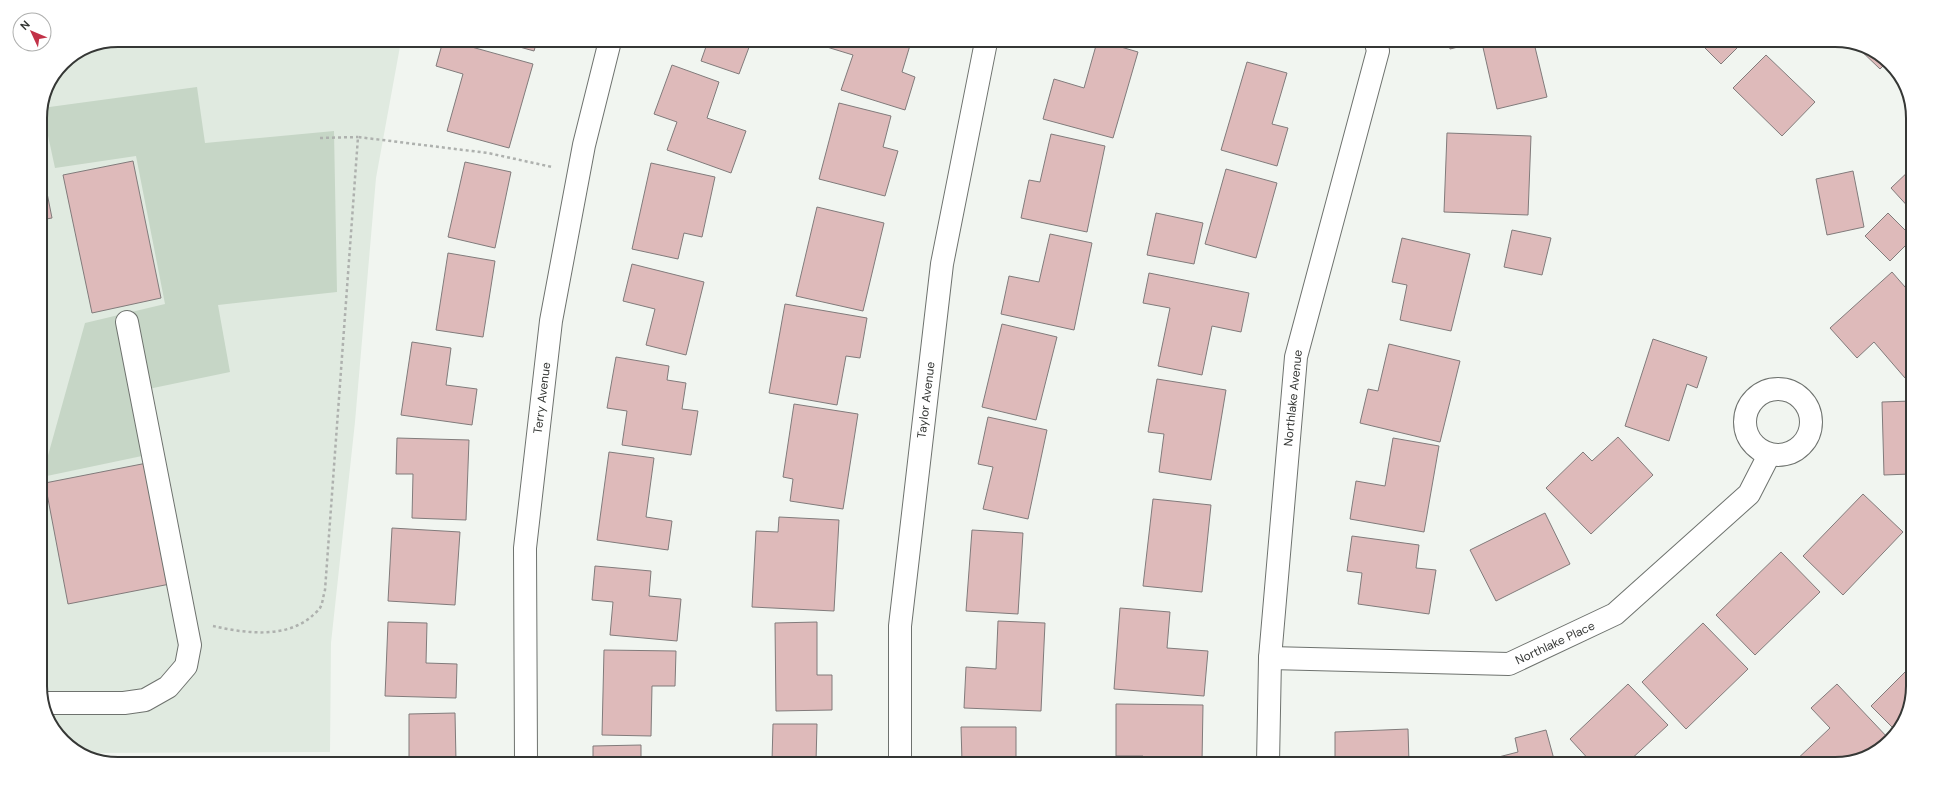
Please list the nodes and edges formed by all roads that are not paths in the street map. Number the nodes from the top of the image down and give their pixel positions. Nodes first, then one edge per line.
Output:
1 (609, 47) edge
2 (985, 47) edge
3 (1377, 47) edge
4 (127, 322) dead end
5 (1769, 455) dead end
6 (1270, 658) junction
7 (49, 703) edge
8 (526, 757) edge
9 (900, 757) edge
10 (1268, 757) edge

1 - 8 street, Terry Avenue
2 - 9 street, Taylor Avenue
3 - 6 street, Northlake Avenue
4 - 7 street
5 - 6 street, Northlake Place
6 - 10 street, Northlake Avenue

